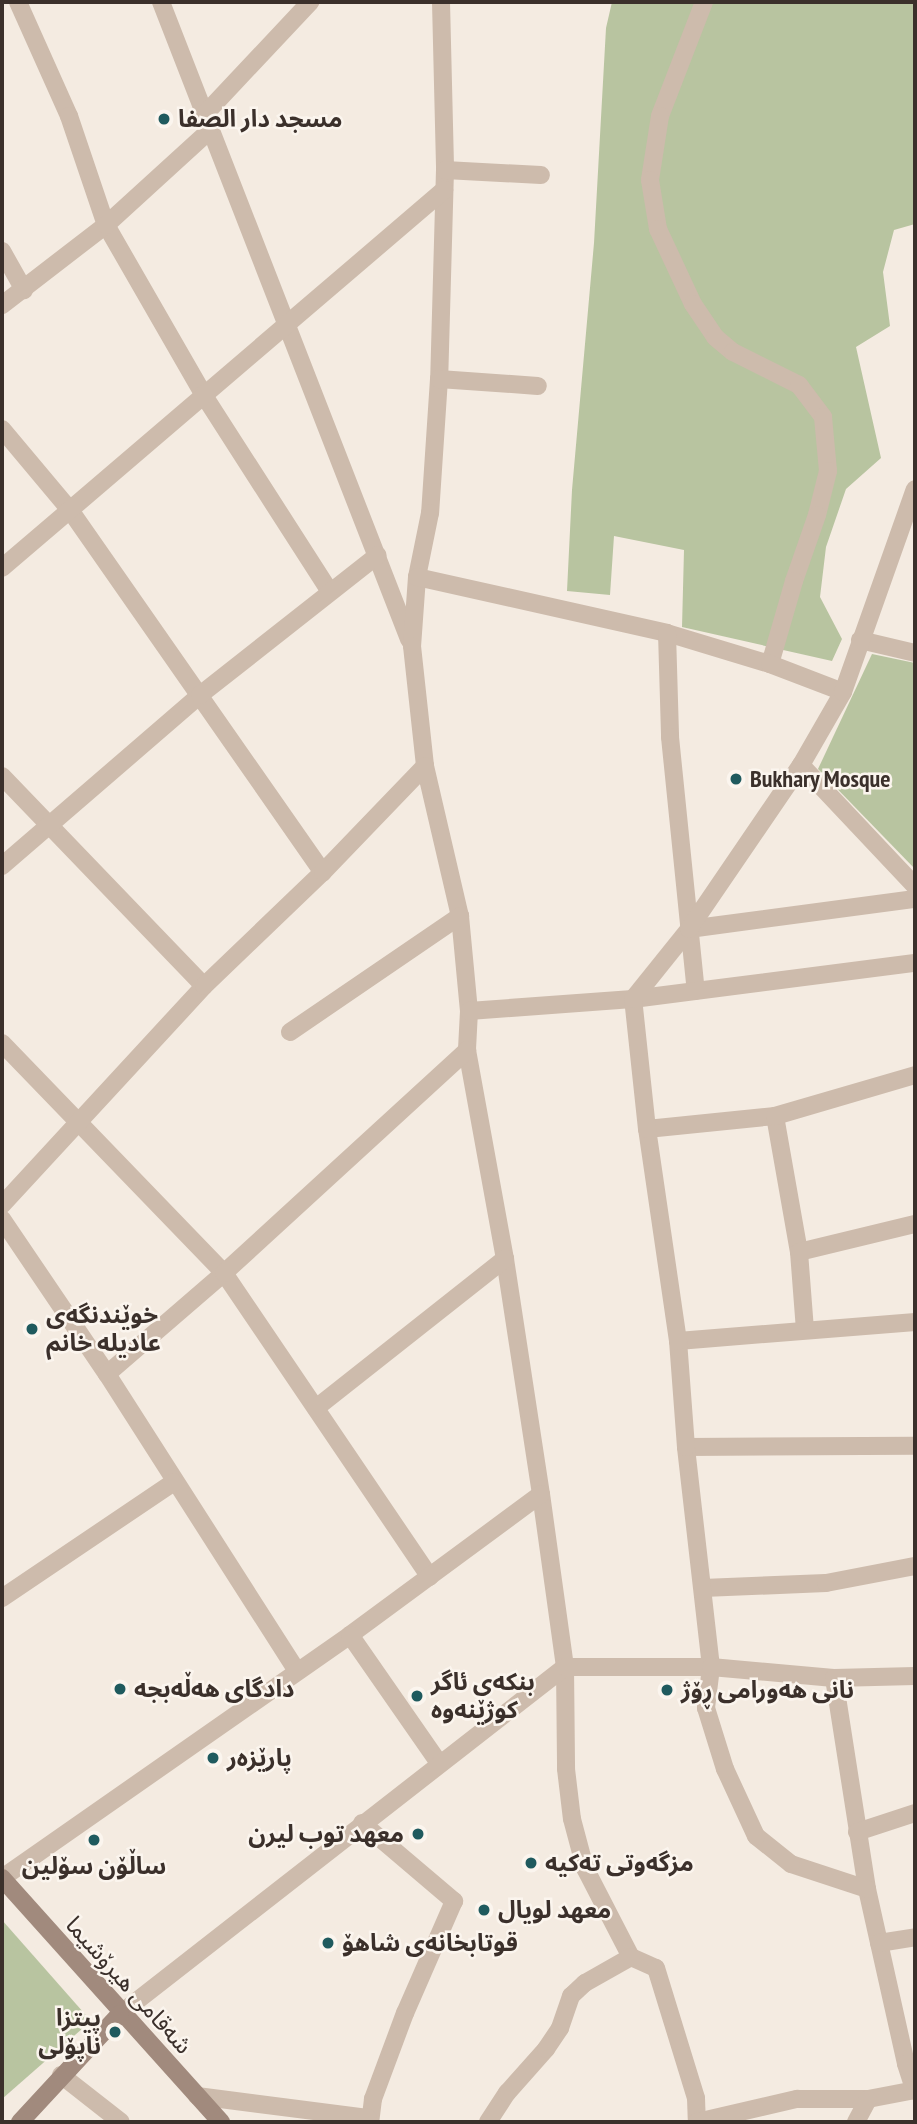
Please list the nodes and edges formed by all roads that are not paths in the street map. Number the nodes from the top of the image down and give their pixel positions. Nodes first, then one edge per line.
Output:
1 (18, 2) edge
2 (161, 2) edge
3 (310, 2) edge
4 (441, 2) edge
5 (704, 2) edge
6 (207, 122) junction
7 (445, 170) junction
8 (541, 175) dead end
9 (444, 190) junction
10 (106, 225) junction
11 (2, 251) edge
12 (24, 290) junction
13 (2, 305) edge
14 (288, 321) junction
15 (439, 379) junction
16 (538, 386) dead end
17 (202, 394) junction
18 (2, 429) edge
19 (915, 489) edge
20 (70, 510) junction
21 (378, 555) junction
22 (2, 568) edge
23 (417, 577) junction
24 (330, 592) junction
25 (667, 634) junction
26 (860, 640) junction
27 (412, 646) junction
28 (915, 653) edge
29 (770, 664) junction
30 (843, 692) junction
31 (200, 695) junction
32 (801, 765) junction
33 (425, 766) junction
34 (2, 776) edge
35 (48, 824) junction
36 (2, 866) edge
37 (323, 872) junction
38 (915, 886) edge
39 (915, 899) edge
40 (460, 916) junction
41 (688, 929) junction
42 (915, 963) edge
43 (204, 986) junction
44 (696, 991) junction
45 (633, 999) junction
46 (470, 1011) junction
47 (290, 1032) dead end
48 (2, 1043) edge
49 (467, 1050) junction
50 (915, 1075) edge
51 (775, 1116) junction
52 (79, 1124) junction
53 (647, 1129) junction
54 (2, 1205) edge
55 (2, 1219) edge
56 (915, 1224) edge
57 (799, 1252) junction
58 (505, 1259) junction
59 (224, 1273) junction
60 (915, 1322) edge
61 (805, 1329) junction
62 (678, 1341) junction
63 (107, 1374) junction
64 (316, 1408) junction
65 (915, 1446) edge
66 (686, 1447) junction
67 (174, 1482) junction
68 (541, 1494) junction
69 (915, 1566) edge
70 (430, 1577) junction
71 (703, 1588) junction
72 (2, 1598) edge
73 (350, 1635) junction
74 (565, 1667) junction
75 (711, 1667) junction
76 (297, 1671) junction
77 (915, 1676) edge
78 (834, 1678) junction
79 (439, 1763) junction
80 (915, 1813) edge
81 (362, 1823) junction
82 (857, 1832) junction
83 (2, 1878) edge
84 (867, 1889) junction
85 (915, 1937) edge
86 (879, 1943) junction
87 (631, 1957) junction
88 (120, 2014) junction
89 (910, 2062) edge
90 (61, 2075) junction
91 (915, 2091) edge
92 (197, 2096) junction
93 (868, 2099) junction
94 (369, 2120) edge
95 (20, 2122) edge
96 (121, 2122) edge
97 (221, 2122) edge
98 (488, 2122) edge
99 (697, 2122) edge
100 (856, 2122) edge

1 - 10 street
2 - 6 street
3 - 6 street
4 - 7 street
5 - 29 street
6 - 10 street
6 - 14 street
7 - 8 street
7 - 9 street
9 - 14 street
9 - 15 street
10 - 12 street
10 - 17 street
11 - 12 street
12 - 13 street
14 - 17 street
14 - 21 street
15 - 16 street
15 - 23 street
17 - 20 street
17 - 24 street
18 - 20 street
19 - 26 street
20 - 22 street
20 - 31 street
21 - 24 street
21 - 27 street
23 - 25 street
23 - 27 street
24 - 31 street
25 - 29 street
25 - 41 street
26 - 28 street
26 - 30 street
27 - 33 street
29 - 30 street
30 - 32 street
31 - 35 street
31 - 37 street
32 - 38 street
32 - 41 street
33 - 37 street
33 - 40 street
34 - 35 street
35 - 36 street
35 - 43 street
37 - 43 street
39 - 41 street
40 - 46 street
40 - 47 street
41 - 44 street
41 - 45 street
42 - 44 street
43 - 52 street
44 - 45 street
45 - 46 street
45 - 53 street
46 - 49 street
48 - 52 street
49 - 58 street
49 - 59 street
50 - 51 street
51 - 53 street
51 - 57 street
52 - 54 street
52 - 59 street
53 - 62 street
55 - 63 street
56 - 57 street
57 - 61 street
58 - 64 street
58 - 68 street
59 - 63 street
59 - 64 street
60 - 61 street
61 - 62 street
62 - 66 street
63 - 67 street
64 - 70 street
65 - 66 street
66 - 71 street
67 - 72 street
67 - 76 street
68 - 70 street
68 - 74 street
69 - 71 street
70 - 73 street
71 - 75 street
73 - 76 street
73 - 79 street
74 - 75 street
74 - 79 street
74 - 87 street
75 - 78 street
75 - 84 street
76 - 83 street
77 - 78 street
78 - 82 street
79 - 81 street
80 - 82 street
81 - 88 street
81 - 94 street
82 - 84 street
83 - 88 main road, شەقامی هیرۆشیما
84 - 86 street
85 - 86 street
86 - 89 street
87 - 98 street
87 - 99 street
88 - 90 main road
88 - 92 main road, شەقامی هیرۆشیما
89 - 91 street
90 - 95 main road
90 - 96 street
91 - 93 street
92 - 94 street
92 - 97 main road, شەقامی هیرۆشیما
93 - 99 street
93 - 100 street

